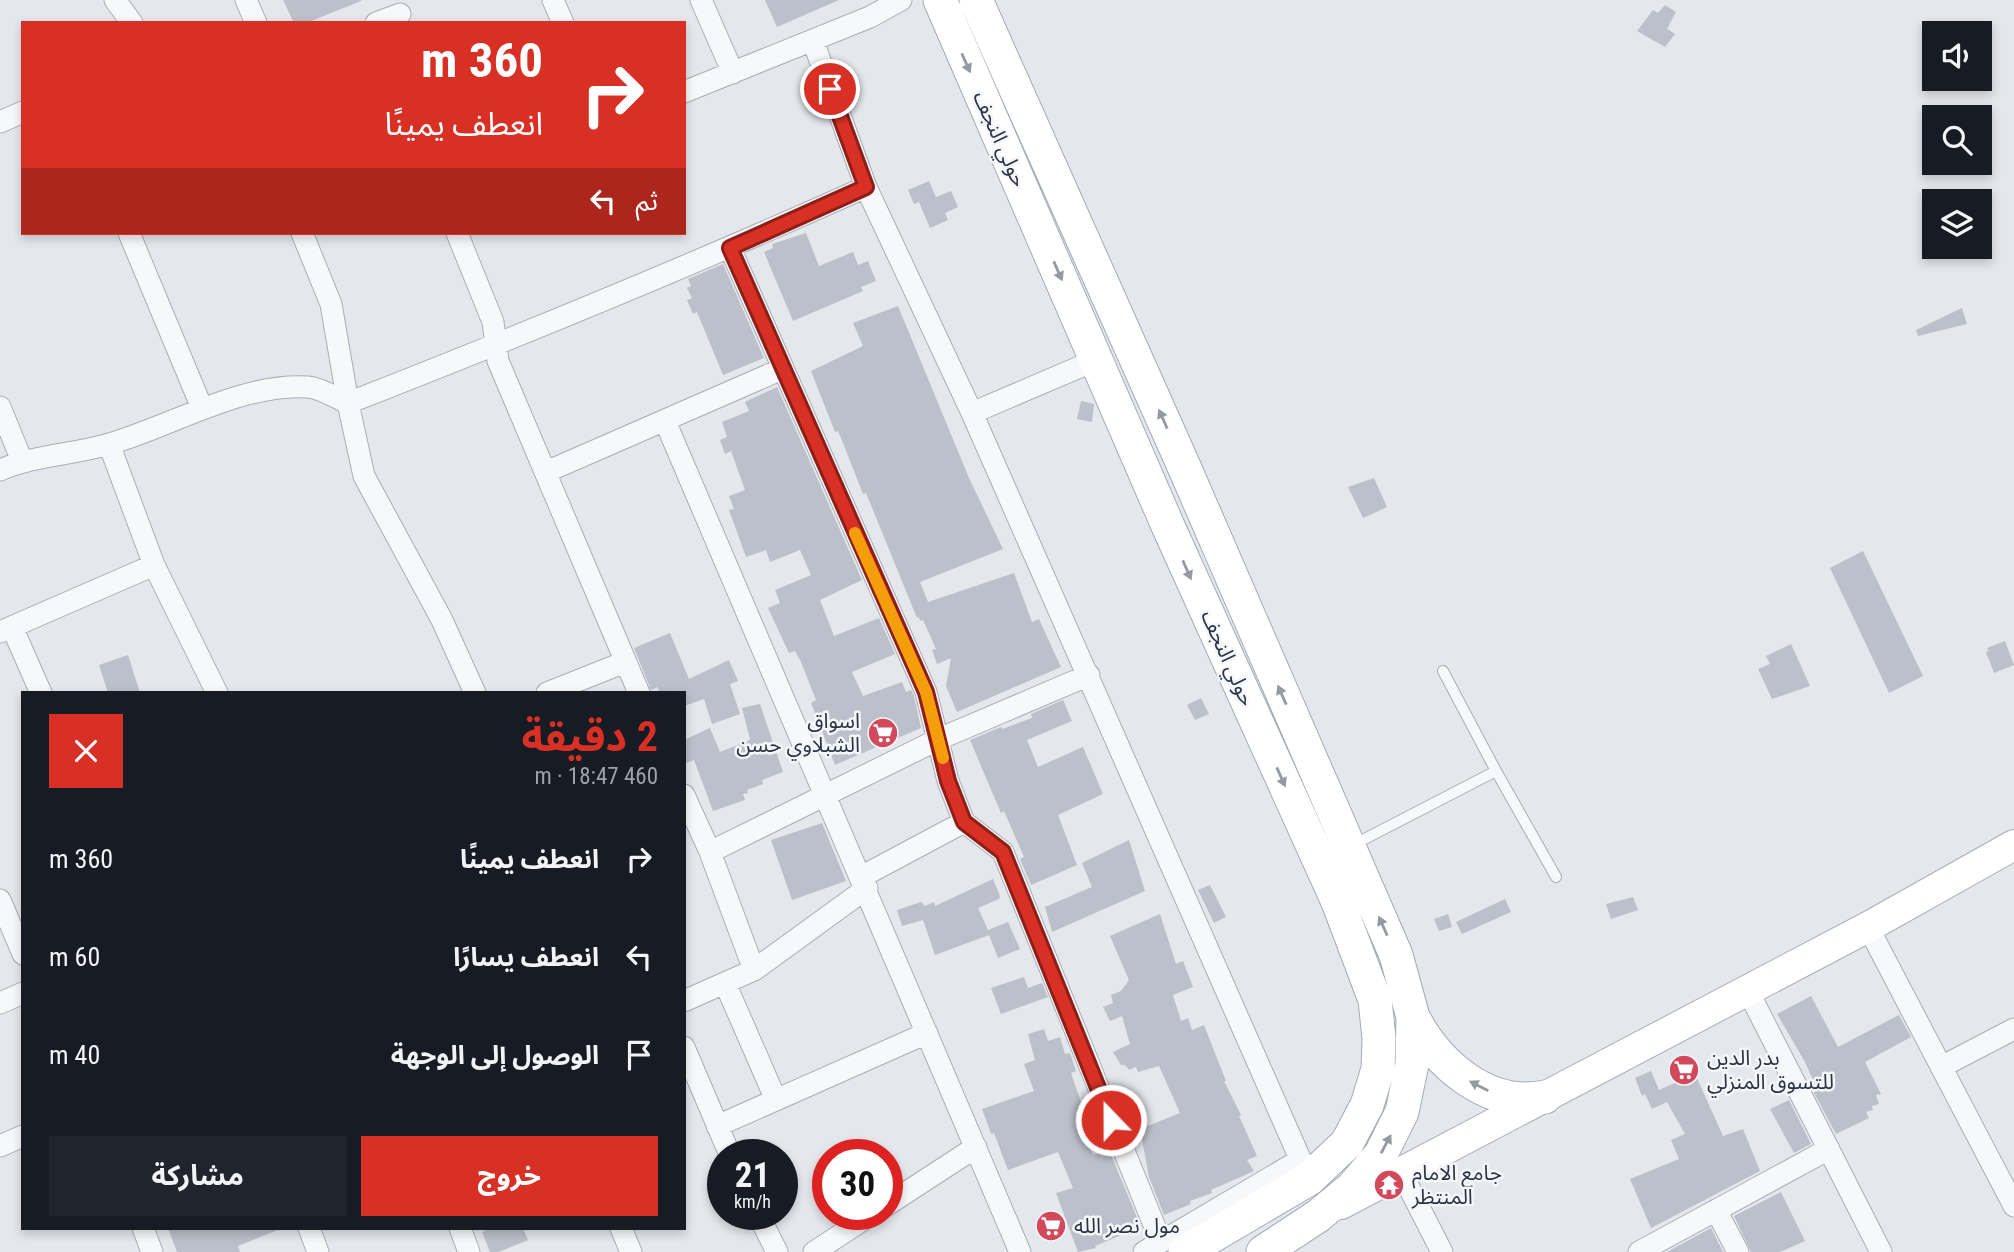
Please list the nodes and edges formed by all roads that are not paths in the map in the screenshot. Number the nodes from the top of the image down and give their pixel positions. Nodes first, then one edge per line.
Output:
1 (115, 0) edge
2 (553, 0) edge
3 (701, 0) edge
4 (901, 0) edge
5 (940, 0) edge
6 (976, 0) edge
7 (867, 8) edge
8 (399, 12) edge
9 (131, 21) edge
10 (380, 21) edge
11 (562, 21) edge
12 (813, 41) junction
13 (733, 73) junction
14 (686, 91) edge
15 (21, 113) edge
16 (0, 122) edge
17 (866, 187) junction
18 (130, 235) edge
19 (303, 235) edge
20 (458, 235) edge
21 (730, 248) junction
22 (496, 345) junction
23 (1096, 360) junction
24 (782, 369) junction
25 (348, 403) junction
26 (202, 408) junction
27 (972, 413) junction
28 (2, 417) edge
29 (666, 421) junction
30 (108, 444) junction
31 (22, 461) junction
32 (1182, 462) junction
33 (0, 470) edge
34 (546, 472) junction
35 (1147, 477) junction
36 (1202, 511) junction
37 (1168, 526) junction
38 (154, 565) junction
39 (6, 630) edge
40 (625, 662) junction
41 (1443, 671) dead end
42 (1089, 675) junction
43 (40, 691) edge
44 (216, 691) edge
45 (474, 691) edge
46 (552, 691) edge
47 (638, 691) edge
48 (939, 739) junction
49 (1496, 771) junction
50 (826, 796) junction
51 (686, 799) edge
52 (964, 822) junction
53 (2014, 845) edge
54 (1349, 848) junction
55 (710, 852) junction
56 (1556, 877) dead end
57 (864, 883) junction
58 (0, 900) edge
59 (1868, 927) junction
60 (21, 949) edge
61 (754, 970) junction
62 (725, 984) junction
63 (1748, 990) junction
64 (21, 994) edge
65 (686, 1000) edge
66 (0, 1003) edge
67 (1413, 1017) junction
68 (2014, 1029) edge
69 (927, 1033) junction
70 (686, 1052) edge
71 (1941, 1067) junction
72 (1545, 1097) junction
73 (776, 1100) junction
74 (717, 1126) junction
75 (21, 1137) edge
76 (723, 1139) edge
77 (0, 1146) edge
78 (976, 1147) junction
79 (1829, 1149) junction
80 (1305, 1169) junction
81 (1401, 1172) junction
82 (903, 1195) edge
83 (2014, 1206) edge
84 (1716, 1210) junction
85 (1318, 1216) junction
86 (144, 1230) edge
87 (310, 1230) edge
88 (461, 1230) edge
89 (622, 1230) edge
90 (766, 1230) edge
91 (848, 1230) edge
92 (1163, 1249) edge
93 (1272, 1249) edge
94 (152, 1252) edge
95 (318, 1252) edge
96 (470, 1252) edge
97 (631, 1252) edge
98 (777, 1252) edge
99 (814, 1252) edge
100 (1020, 1252) edge
101 (1442, 1252) edge
102 (1639, 1252) edge
103 (1738, 1252) edge
104 (1881, 1252) edge

1 - 9 street
2 - 11 street
3 - 13 street
4 - 7 street
5 -> 23 main road, حولي النجف
32 -> 6 main road, حولي النجف
7 - 12 street
8 - 10 street
12 - 13 street
12 - 17 street
13 - 14 street
15 - 16 street
17 - 21 street
17 - 27 street
18 - 26 street
19 - 25 street
20 - 22 street
21 - 22 street
21 - 24 street
22 - 25 street
22 - 34 street
23 - 27 street
23 - 35 main road, حولي النجف
24 - 29 street
24 - 48 street
25 - 26 street
25 - 45 street
26 - 30 street
27 - 42 street
28 - 31 street
29 - 34 street
29 - 50 street
30 - 31 street
30 - 38 street
31 - 33 street
32 - 35 main road
32 - 36 main road, حولي النجف
34 - 40 street
35 - 37 main road, حولي النجف
36 - 37 main road
54 -> 36 main road, حولي النجف
37 -> 80 main road, حولي النجف
38 - 39 street
38 - 44 street
39 - 43 street
40 - 46 street
40 - 47 street
41 - 49 lane
42 - 48 street
42 - 80 street
48 - 50 street
48 - 52 street
49 - 54 lane
49 - 56 lane
50 - 55 street
50 - 57 street
51 - 55 street
52 - 57 street
52 - 92 street
53 - 59 street
67 -> 54 main road, حولي النجف
55 - 61 street
57 - 61 street
57 - 69 street
58 - 60 street
59 - 63 street
59 - 71 street
61 - 62 street
62 - 65 street
62 - 73 street
63 - 72 street
63 - 79 street
64 - 66 street
72 -> 67 main road
85 -> 67 main road, حولي النجف
68 - 71 street
69 - 73 street
69 - 78 street
70 - 74 street
71 - 83 street
72 - 81 street
73 - 74 street
74 - 76 street
75 - 77 street
78 - 82 street
78 - 100 street
79 - 84 street
79 - 104 street
80 - 92 main road, حولي النجف
81 - 85 street
81 - 101 street
84 - 102 street
84 - 103 street
85 - 93 main road, حولي النجف
86 - 94 street
87 - 95 street
88 - 96 street
89 - 97 street
90 - 98 street
91 - 99 street

